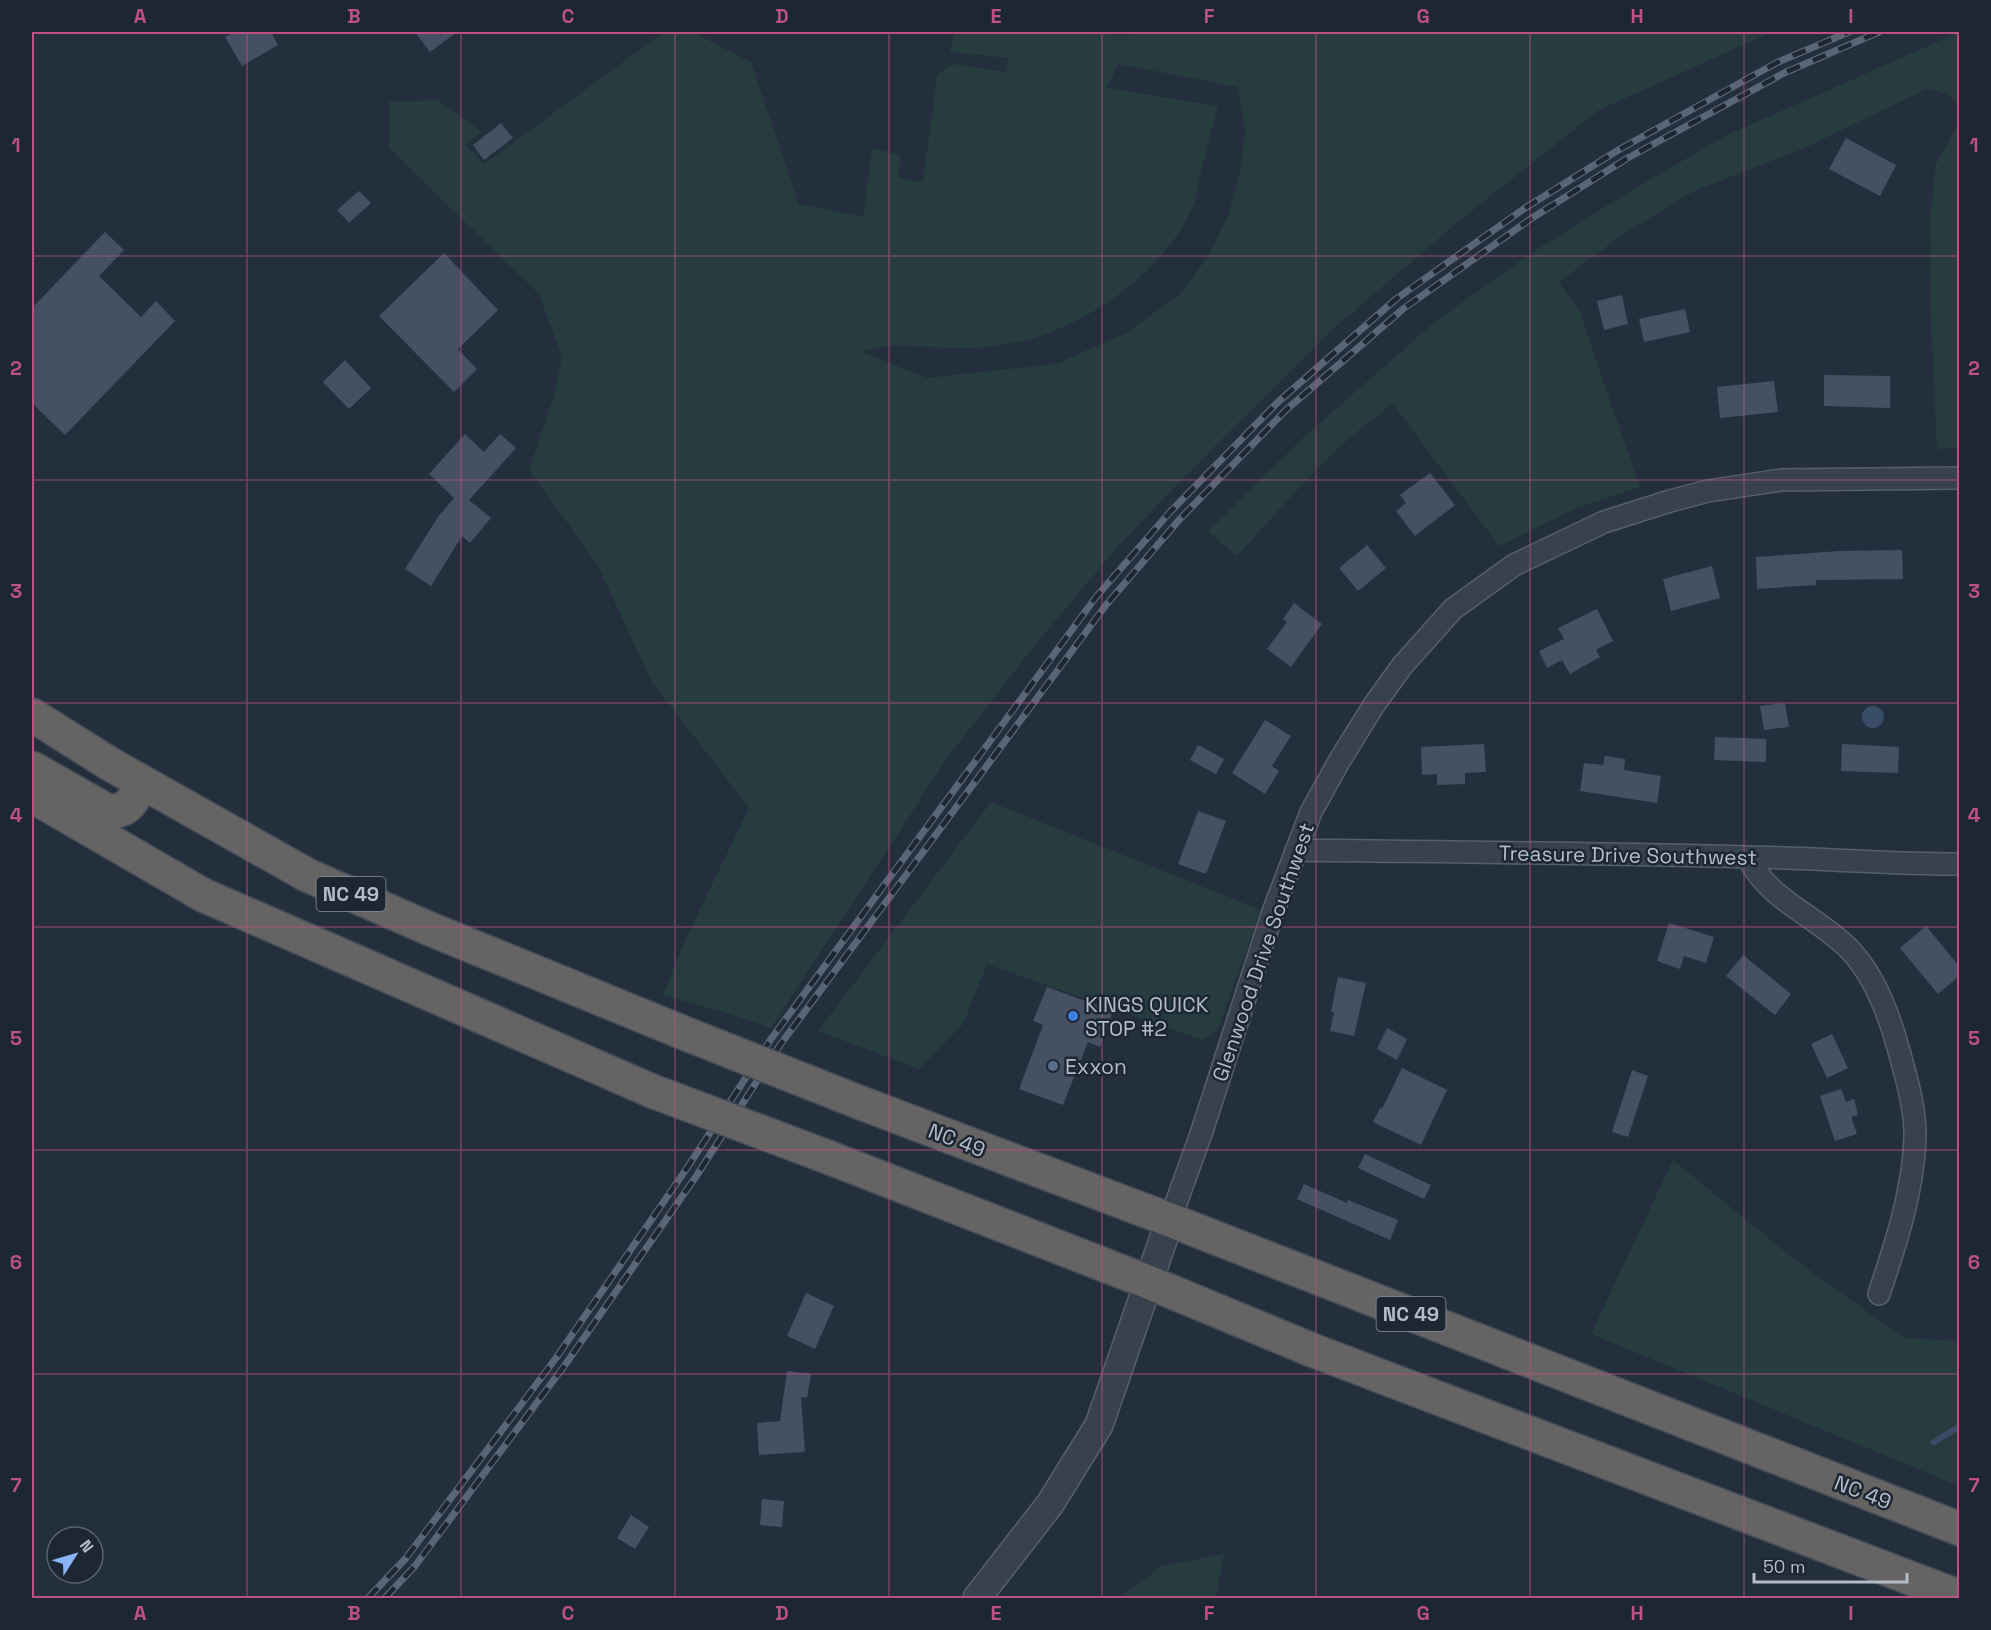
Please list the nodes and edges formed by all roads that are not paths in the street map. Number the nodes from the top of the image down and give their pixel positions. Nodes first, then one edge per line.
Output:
1 (1959, 478) edge
2 (32, 715) edge
3 (32, 768) edge
4 (140, 781) junction
5 (32, 796) edge
6 (1296, 850) junction
7 (1748, 856) junction
8 (1959, 864) edge
9 (1170, 1220) junction
10 (1148, 1282) junction
11 (1879, 1294) dead end
12 (1959, 1529) edge
13 (1959, 1597) edge
14 (977, 1599) edge

1 - 6 street, Glenwood Drive Southwest
2 - 4 highway, NC 49 / NC 49
3 - 4 highway
4 - 9 highway, NC 49 / NC 49, bridge
5 - 10 highway, NC 49, bridge
6 - 7 street, Treasure Drive Southwest
6 - 9 street, Glenwood Drive Southwest
7 - 8 street, Treasure Drive Southwest
7 - 11 street
9 - 10 street
9 - 12 highway, NC 49 / NC 49
10 - 13 highway, NC 49
10 - 14 street

